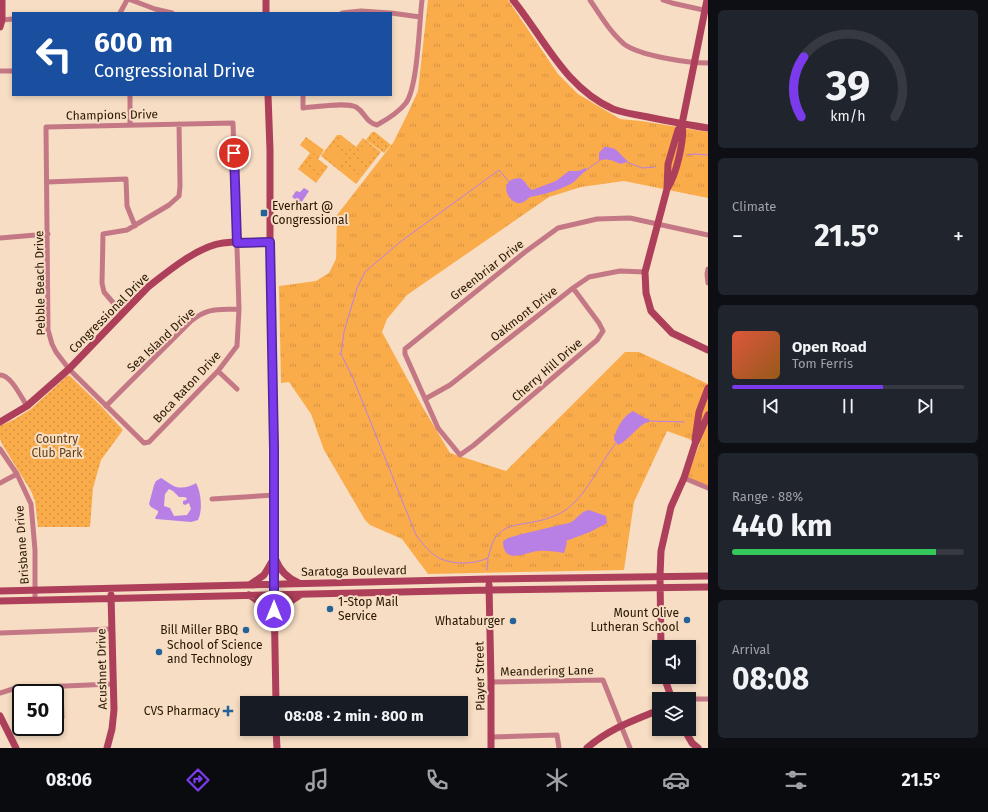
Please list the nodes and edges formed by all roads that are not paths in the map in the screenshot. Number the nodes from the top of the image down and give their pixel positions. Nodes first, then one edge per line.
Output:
1 (2, 0) edge
2 (127, 0) edge
3 (131, 0) edge
4 (266, 0) edge
5 (422, 0) edge
6 (513, 0) edge
7 (590, 0) edge
8 (663, 0) edge
9 (707, 0) edge
10 (707, 11) edge
11 (121, 12) edge
12 (168, 12) edge
13 (266, 12) edge
14 (392, 13) edge
15 (420, 17) junction
16 (12, 19) edge
17 (1, 23) edge
18 (694, 63) junction
19 (708, 63) edge
20 (0, 71) edge
21 (12, 71) edge
22 (130, 96) edge
23 (268, 96) edge
24 (302, 96) edge
25 (233, 123) joint
26 (179, 124) junction
27 (682, 124) junction
28 (130, 125) junction
29 (708, 128) edge
30 (47, 182) junction
31 (658, 223) junction
32 (135, 226) junction
33 (48, 234) junction
34 (708, 235) edge
35 (0, 238) edge
36 (270, 242) junction
37 (237, 243) junction
38 (708, 269) edge
39 (646, 272) junction
40 (708, 283) edge
41 (573, 288) junction
42 (239, 309) junction
43 (122, 313) junction
44 (708, 350) edge
45 (69, 370) junction
46 (218, 371) junction
47 (0, 376) edge
48 (708, 388) edge
49 (237, 389) dead end
50 (425, 399) junction
51 (26, 406) junction
52 (106, 406) junction
53 (708, 415) edge
54 (0, 422) edge
55 (144, 443) joint
56 (695, 444) junction
57 (0, 449) edge
58 (460, 454) joint
59 (17, 474) junction
60 (684, 478) junction
61 (0, 483) edge
62 (708, 488) edge
63 (275, 495) junction
64 (212, 499) dead end
65 (275, 556) junction
66 (660, 576) junction
67 (708, 576) edge
68 (489, 579) junction
69 (274, 584) junction
70 (300, 584) junction
71 (248, 585) junction
72 (708, 587) edge
73 (111, 588) junction
74 (660, 588) junction
75 (35, 590) junction
76 (489, 590) junction
77 (0, 591) edge
78 (300, 594) junction
79 (248, 595) junction
80 (274, 595) junction
81 (111, 599) junction
82 (35, 600) junction
83 (0, 601) edge
84 (112, 629) junction
85 (275, 632) junction
86 (0, 633) edge
87 (661, 640) edge
88 (491, 682) junction
89 (113, 684) junction
90 (64, 686) edge
91 (12, 689) edge
92 (0, 693) edge
93 (276, 696) edge
94 (696, 699) edge
95 (708, 699) edge
96 (652, 713) edge
97 (0, 716) edge
98 (621, 725) junction
99 (3, 729) edge
100 (276, 736) edge
101 (688, 736) edge
102 (491, 737) junction
103 (16, 748) edge
104 (107, 748) edge
105 (276, 748) edge
106 (491, 748) edge
107 (559, 748) edge
108 (587, 748) edge
109 (630, 748) edge
110 (698, 748) edge

1 - 17 main road
2 - 11 street
3 - 12 street
4 - 13 main road
5 - 15 street
6 - 27 main road
7 - 18 street
8 - 10 street
9 - 10 main road
10 - 18 main road
14 - 15 street
15 - 24 street
16 - 17 street
18 - 19 street
18 - 27 main road
20 - 21 street
22 - 28 street
23 - 36 main road
25 - 26 street, Champions Drive
25 - 37 street, Boca Raton Drive
26 - 28 street, Champions Drive
26 - 32 street
27 - 29 main road
27 - 31 main road
28 - 30 street, Champions Drive
30 - 32 street
30 - 33 street, Pebble Beach Drive
31 - 34 street, Greenbriar Drive
31 - 39 main road
31 - 50 street, Greenbriar Drive
32 - 43 street
33 - 35 street
33 - 45 street, Pebble Beach Drive
36 - 37 main road, Congressional Drive
36 - 63 main road
37 - 42 street, Boca Raton Drive
37 - 43 main road, Congressional Drive
38 - 40 street
39 - 41 street, Oakmont Drive
39 - 44 main road
41 - 50 street, Oakmont Drive
41 - 58 street, Cherry Hill Drive
42 - 46 street, Boca Raton Drive
42 - 52 street, Sea Island Drive
43 - 45 main road, Congressional Drive
45 - 51 main road, Congressional Drive
45 - 52 street, Pebble Beach Drive
46 - 49 street
46 - 55 street, Boca Raton Drive
47 - 51 street
48 - 56 main road
50 - 58 street, Greenbriar Drive
51 - 54 main road, Congressional Drive
52 - 55 street, Pebble Beach Drive
53 - 56 main road
56 - 60 main road
57 - 59 street, Brisbane Drive
59 - 61 street
59 - 75 street, Brisbane Drive
60 - 62 street
60 - 66 main road
63 - 64 street
63 - 65 main road
65 - 69 main road
65 - 70 main road
65 - 71 main road
66 - 67 main road, Saratoga Boulevard
66 - 68 main road, Saratoga Boulevard
66 - 74 main road
68 - 70 main road, Saratoga Boulevard
68 - 76 main road, Player Street
69 - 70 main road, Saratoga Boulevard
69 - 71 main road, Saratoga Boulevard
69 - 80 main road
71 - 73 main road, Saratoga Boulevard
72 - 74 main road, Saratoga Boulevard
73 - 75 main road, Saratoga Boulevard
73 - 81 main road, Acushnet Drive
74 - 76 main road, Saratoga Boulevard
74 - 87 main road
75 - 77 main road, Saratoga Boulevard
75 - 82 street, Brisbane Drive
76 - 78 main road, Saratoga Boulevard
76 - 88 main road, Player Street
78 - 80 main road, Saratoga Boulevard
78 - 85 main road
79 - 80 main road, Saratoga Boulevard
79 - 81 main road, Saratoga Boulevard
79 - 85 main road
80 - 85 main road
81 - 82 main road, Saratoga Boulevard
81 - 84 main road, Acushnet Drive
82 - 83 main road, Saratoga Boulevard
84 - 86 street
84 - 89 main road, Acushnet Drive
85 - 93 main road
88 - 98 street, Meandering Lane
88 - 102 main road, Player Street
89 - 90 street
89 - 104 main road, Acushnet Drive
91 - 92 street
94 - 95 street
96 - 98 main road
97 - 99 main road
98 - 108 main road
98 - 109 street, Meandering Lane
99 - 103 main road
100 - 105 main road
101 - 110 main road
102 - 106 main road, Player Street
102 - 107 street

